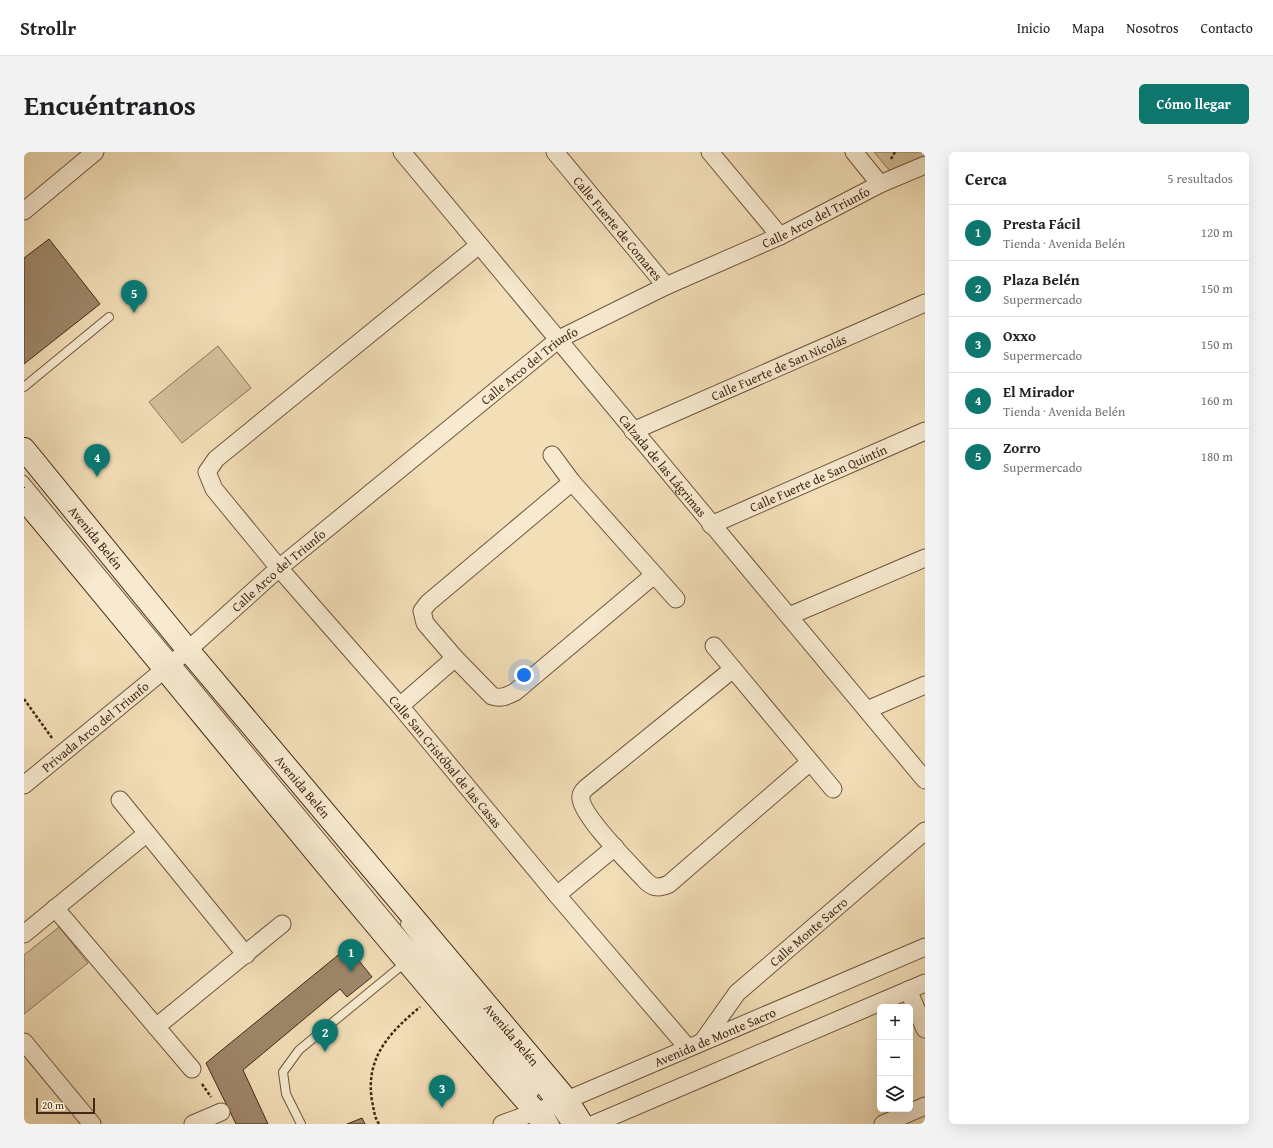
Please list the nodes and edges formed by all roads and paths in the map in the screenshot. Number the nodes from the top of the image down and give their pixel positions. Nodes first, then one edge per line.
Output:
1 (95, 152) edge
2 (402, 152) edge
3 (555, 152) edge
4 (710, 152) edge
5 (854, 152) edge
6 (925, 165) edge
7 (880, 184) junction
8 (24, 211) edge
9 (780, 236) junction
10 (479, 245) junction
11 (666, 286) junction
12 (925, 303) edge
13 (109, 317) dead end
14 (559, 339) junction
15 (24, 387) edge
16 (633, 431) junction
17 (925, 431) edge
18 (24, 449) edge
19 (552, 455) dead end
20 (24, 480) edge
21 (572, 482) junction
22 (24, 499) edge
23 (711, 525) junction
24 (925, 558) edge
25 (104, 562) dead end
26 (279, 568) junction
27 (654, 575) junction
28 (676, 599) dead end
29 (789, 616) junction
30 (714, 646) dead end
31 (455, 658) junction
32 (177, 659) junction
33 (733, 669) junction
34 (925, 685) edge
35 (24, 699) edge
36 (400, 706) junction
37 (867, 710) junction
38 (63, 752) junction
39 (810, 762) junction
40 (925, 780) edge
41 (24, 785) edge
42 (833, 789) dead end
43 (120, 800) dead end
44 (925, 831) edge
45 (146, 834) junction
46 (615, 846) junction
47 (557, 896) junction
48 (391, 905) dead end
49 (55, 908) junction
50 (400, 917) dead end
51 (282, 924) dead end
52 (24, 934) edge
53 (925, 947) edge
54 (246, 955) junction
55 (406, 962) junction
56 (925, 983) edge
57 (908, 990) junction
58 (434, 995) junction
59 (156, 1027) junction
60 (925, 1029) edge
61 (24, 1042) edge
62 (695, 1045) junction
63 (192, 1069) joint
64 (925, 1106) edge
65 (549, 1110) edge
66 (221, 1112) joint
67 (92, 1124) edge
68 (193, 1124) edge
69 (301, 1124) edge
70 (379, 1124) edge
71 (502, 1124) edge
72 (555, 1124) edge
73 (566, 1124) edge
74 (582, 1124) edge
75 (594, 1124) edge
76 (883, 1124) edge

1 - 8 street
2 - 10 street, Calzada de las Lágrimas
3 - 11 street, Calle Fuerte de Comares
4 - 9 street
5 - 7 street
6 - 7 street, Calle Arco del Triunfo
7 - 9 street, Calle Arco del Triunfo
9 - 11 street, Calle Arco del Triunfo
10 - 14 street, Calzada de las Lágrimas
10 - 26 street, Calle San Cristóbal de las Casas
11 - 14 street, Calle Arco del Triunfo
12 - 16 street, Calle Fuerte de San Nicolás
13 - 15 lane
14 - 16 street, Calzada de las Lágrimas
14 - 26 street, Calle Arco del Triunfo
16 - 23 street, Calzada de las Lágrimas
17 - 23 street, Calle Fuerte de San Quintín
18 - 32 main road, Avenida Belén
19 - 21 street
20 - 32 lane
21 - 27 street
21 - 31 street
22 - 32 main road, Avenida Belén
23 - 29 street, Calzada de las Lágrimas
24 - 29 street
25 - 32 lane
26 - 32 street, Calle Arco del Triunfo
26 - 36 street, Calle San Cristóbal de las Casas
27 - 28 street
27 - 31 street
29 - 37 street, Calzada de las Lágrimas
30 - 33 street
31 - 36 street
32 - 38 street, Privada Arco del Triunfo
32 - 48 lane
32 - 55 main road, Avenida Belén
32 - 65 main road, Avenida Belén
33 - 39 street
33 - 46 street
34 - 37 street
35 - 38 path
36 - 47 street, Calle San Cristóbal de las Casas
37 - 40 street, Calzada de las Lágrimas
38 - 41 street, Privada Arco del Triunfo
39 - 42 street
39 - 46 street
43 - 45 street
44 - 62 street, Calle Monte Sacro
45 - 49 street
45 - 54 street
46 - 47 street
47 - 62 street, Calle San Cristóbal de las Casas
49 - 52 street
49 - 59 street
50 - 65 lane
51 - 54 street
53 - 62 street, Avenida de Monte Sacro
54 - 59 street
55 - 58 main road, Avenida Belén
55 - 69 lane
56 - 57 street
57 - 60 street
57 - 75 street
58 - 65 main road, Avenida Belén
58 - 70 path
59 - 63 street
61 - 67 street
62 - 65 street, Avenida de Monte Sacro
63 - 66 path
64 - 76 street
65 - 71 street, Avenida de Monte Sacro
65 - 72 lane
65 - 73 lane
65 - 74 main road, Avenida Belén
66 - 68 street

